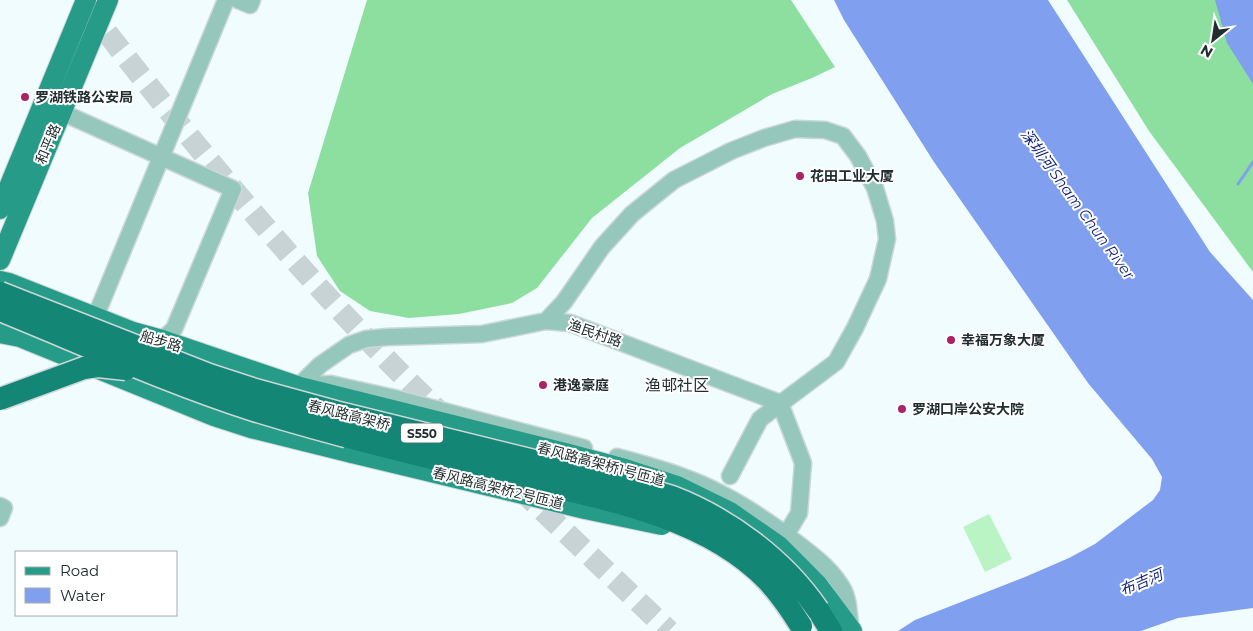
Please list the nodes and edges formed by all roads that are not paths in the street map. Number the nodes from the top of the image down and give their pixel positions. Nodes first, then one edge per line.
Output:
1 (86, 0) edge
2 (108, 0) edge
3 (226, 0) edge
4 (238, 0) edge
5 (252, 0) edge
6 (61, 112) junction
7 (161, 157) junction
8 (0, 209) edge
9 (2, 255) edge
10 (0, 281) edge
11 (24, 289) junction
12 (0, 293) edge
13 (51, 300) junction
14 (99, 308) junction
15 (0, 310) edge
16 (546, 321) junction
17 (133, 332) junction
18 (0, 333) edge
19 (162, 340) junction
20 (32, 342) junction
21 (0, 343) edge
22 (115, 376) junction
23 (171, 380) junction
24 (300, 387) junction
25 (0, 399) edge
26 (780, 403) junction
27 (192, 408) junction
28 (282, 436) junction
29 (730, 476) dead end
30 (0, 506) edge
31 (0, 518) edge
32 (786, 535) junction
33 (714, 541) junction
34 (797, 552) junction
35 (803, 628) edge
36 (844, 630) edge

1 - 8 main road, 和平路
2 - 6 main road, 和平路
3 - 7 street
4 - 5 street
6 - 7 street
6 - 9 main road, 和平路
7 - 14 street
7 - 19 street
9 - 11 main road
9 - 14 main road
10 - 11 main road, 船步路
11 - 13 main road, 船步路
12 - 36 highway, 春风路高架桥 / S550, bridge
13 - 17 main road, 船步路
13 - 20 main road
14 - 19 main road
15 - 23 highway, 春风路高架桥 / S550, bridge
16 - 24 street, 渔民村路
16 - 26 street, 渔民村路
16 - 26 street
17 - 19 main road, 船步路
17 - 22 main road
18 - 20 main road
19 - 24 main road, 船步路
20 - 22 main road
21 - 27 main road
22 - 27 main road
23 - 25 highway, bridge
23 - 33 highway, 春风路高架桥 / S550, bridge
24 - 28 street, 渔民村路
24 - 32 street
24 - 34 main road, 春风路高架桥1号匝道
26 - 29 street
26 - 32 street
27 - 28 main road
28 - 33 main road, 春风路高架桥2号匝道, bridge
30 - 31 street
32 - 34 street
33 - 35 highway, 春风路高架桥 / S550, bridge
34 - 36 main road, 春风路高架桥1号匝道

